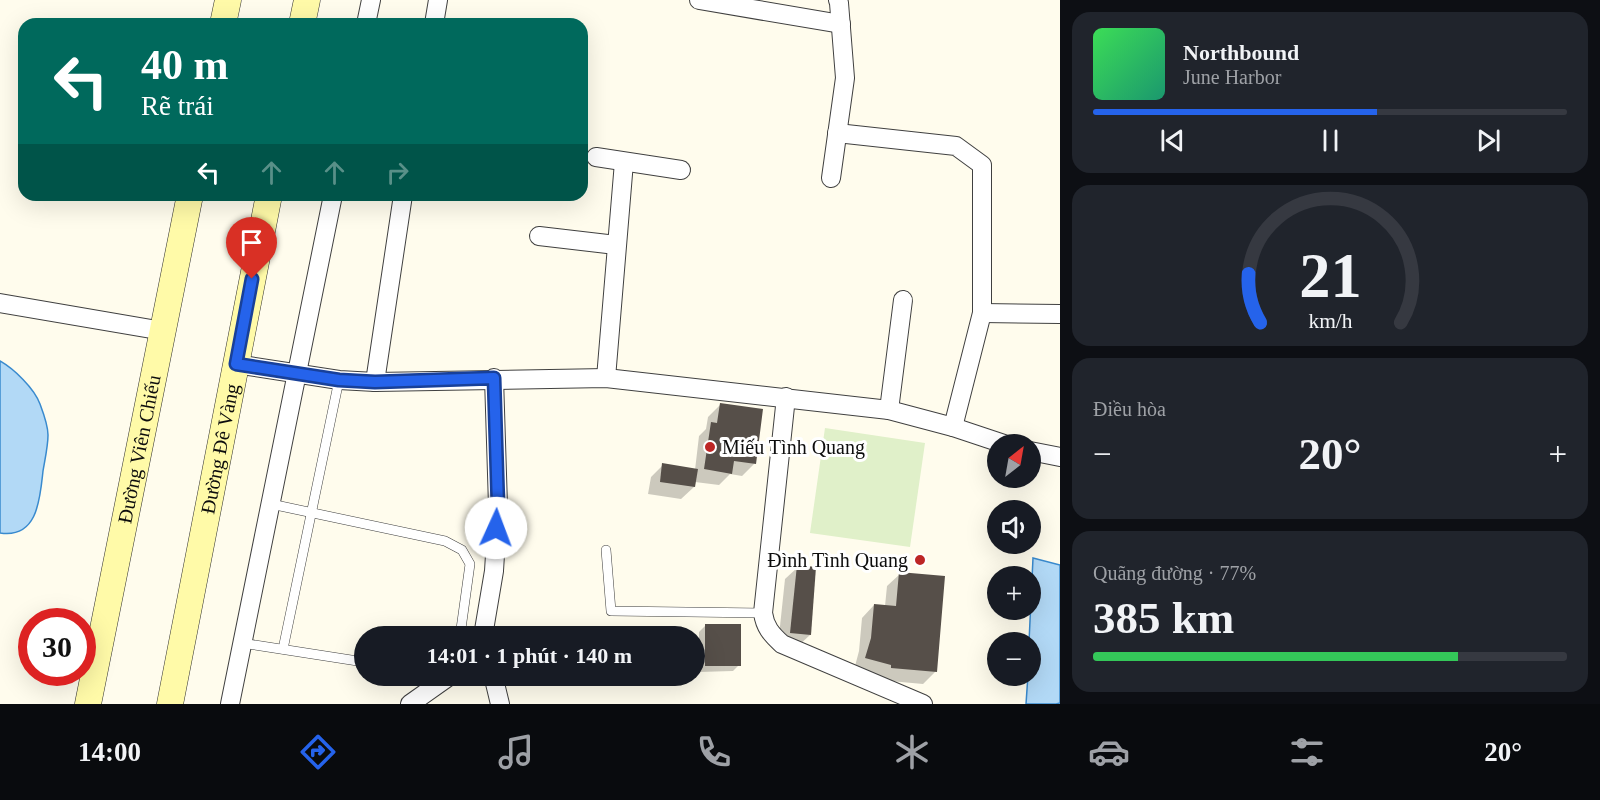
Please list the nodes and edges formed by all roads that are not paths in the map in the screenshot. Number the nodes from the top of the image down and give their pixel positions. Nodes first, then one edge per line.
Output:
1 (228, 0) edge
2 (307, 0) edge
3 (371, 0) edge
4 (438, 0) edge
5 (699, 0) edge
6 (842, 1) edge
7 (224, 18) edge
8 (303, 18) edge
9 (367, 18) edge
10 (435, 18) edge
11 (841, 24) junction
12 (837, 133) junction
13 (596, 157) dead end
14 (624, 162) junction
15 (681, 170) dead end
16 (831, 178) dead end
17 (189, 201) edge
18 (268, 201) edge
19 (332, 201) edge
20 (402, 201) edge
21 (539, 236) dead end
22 (616, 245) junction
23 (903, 300) dead end
24 (0, 303) edge
25 (982, 313) junction
26 (1060, 314) edge
27 (163, 331) junction
28 (236, 364) junction
29 (298, 374) junction
30 (494, 378) junction
31 (606, 378) junction
32 (339, 380) junction
33 (375, 382) junction
34 (786, 397) junction
35 (889, 410) junction
36 (953, 427) junction
37 (987, 438) edge
38 (1041, 454) edge
39 (1060, 457) edge
40 (271, 504) junction
41 (312, 512) junction
42 (606, 550) dead end
43 (763, 613) junction
44 (461, 626) edge
45 (485, 626) edge
46 (242, 643) junction
47 (283, 649) junction
48 (354, 660) edge
49 (435, 686) edge
50 (496, 686) edge
51 (88, 704) edge
52 (170, 704) edge
53 (230, 704) edge
54 (410, 704) edge
55 (500, 704) edge
56 (922, 704) edge

1 - 7 street
2 - 8 street
3 - 9 street
4 - 10 street
5 - 11 street
6 - 11 street
11 - 12 street
12 - 16 street
12 - 25 street
13 - 14 street
14 - 15 street
14 - 22 street
17 - 27 street, Đường Viên Chiếu
18 - 28 street, Đường Đê Vàng
19 - 29 street
20 - 33 street
21 - 22 street
22 - 31 street
23 - 35 street
24 - 27 street
25 - 26 street
25 - 36 street
27 - 51 street, Đường Viên Chiếu
28 - 29 street
28 - 52 street, Đường Đê Vàng
29 - 32 street
29 - 40 street
30 - 31 street
30 - 33 street
30 - 45 street
31 - 34 street
32 - 33 street
32 - 41 lane
34 - 35 street
34 - 43 street
35 - 36 street
36 - 37 street
38 - 39 street
40 - 41 lane
40 - 46 street
41 - 44 lane
41 - 47 lane
42 - 43 lane
43 - 56 street
46 - 47 lane
46 - 53 street
47 - 48 lane
49 - 54 street
50 - 55 street

